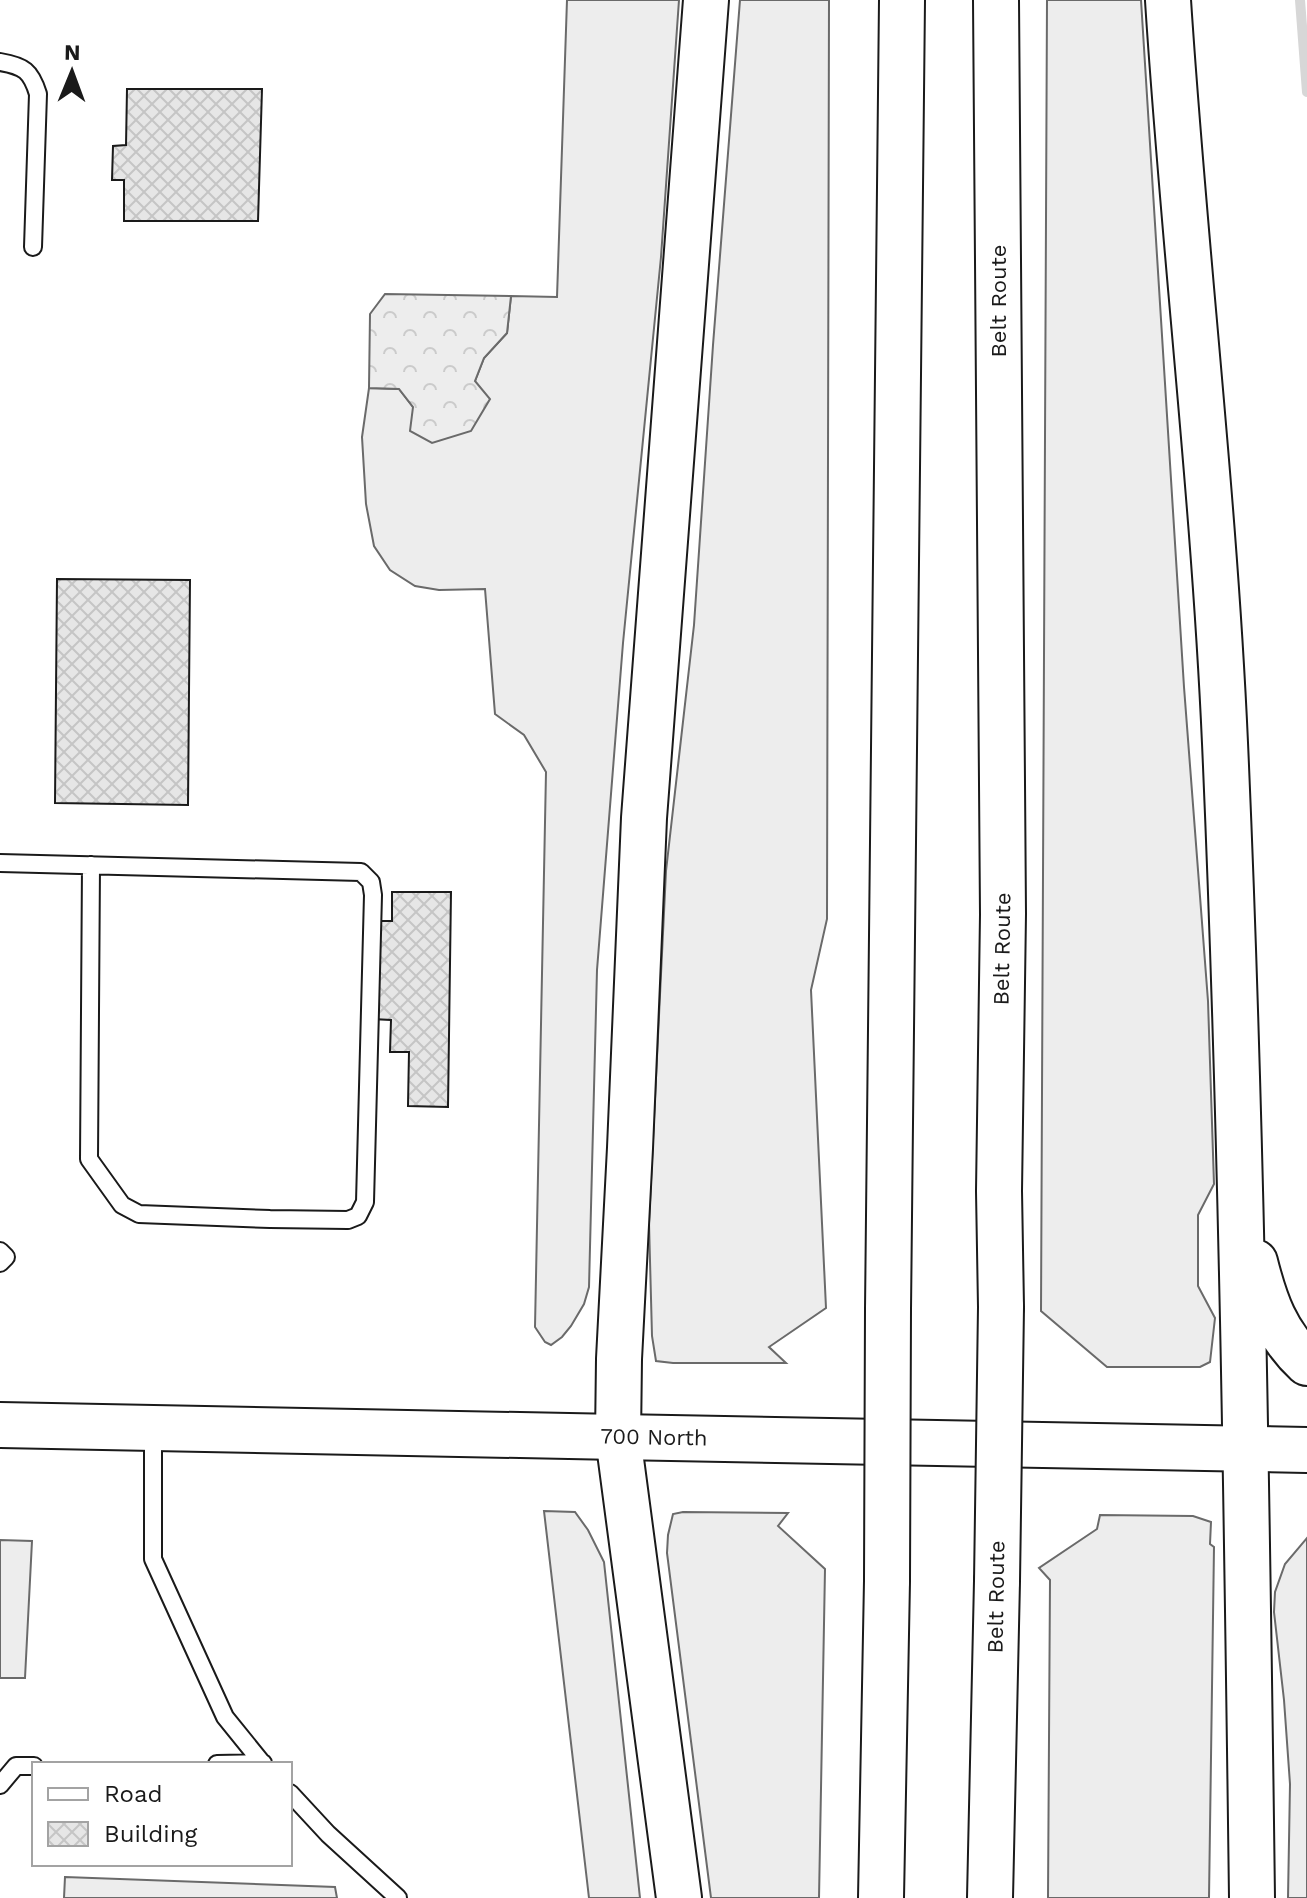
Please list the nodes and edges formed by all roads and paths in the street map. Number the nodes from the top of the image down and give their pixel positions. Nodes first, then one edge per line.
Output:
1 (706, 0) edge
2 (902, 0) edge
3 (996, 0) edge
4 (1168, 0) edge
5 (0, 62) edge
6 (33, 247) dead end
7 (0, 863) edge
8 (91, 865) junction
9 (1240, 1209) junction
10 (0, 1251) edge
11 (0, 1263) edge
12 (1307, 1363) edge
13 (0, 1425) edge
14 (153, 1428) junction
15 (618, 1437) junction
16 (1246, 1449) junction
17 (1307, 1450) edge
18 (261, 1762) edge
19 (32, 1766) edge
20 (0, 1785) edge
21 (292, 1795) edge
22 (398, 1898) edge
23 (679, 1898) edge
24 (881, 1898) edge
25 (990, 1898) edge
26 (1252, 1898) edge

1 - 15 main road
2 - 24 main road, bridge
3 - 25 main road, Belt Route, bridge
4 - 9 main road
5 - 6 lane
7 - 8 lane
8 - 8 lane
9 - 12 main road
9 - 16 main road
10 - 11 lane
13 - 14 main road, 700 North
14 - 15 main road, 700 North
14 - 18 lane
15 - 16 main road, 700 North
15 - 23 main road
16 - 17 main road, 700 North
16 - 26 main road
19 - 20 lane
21 - 22 lane

